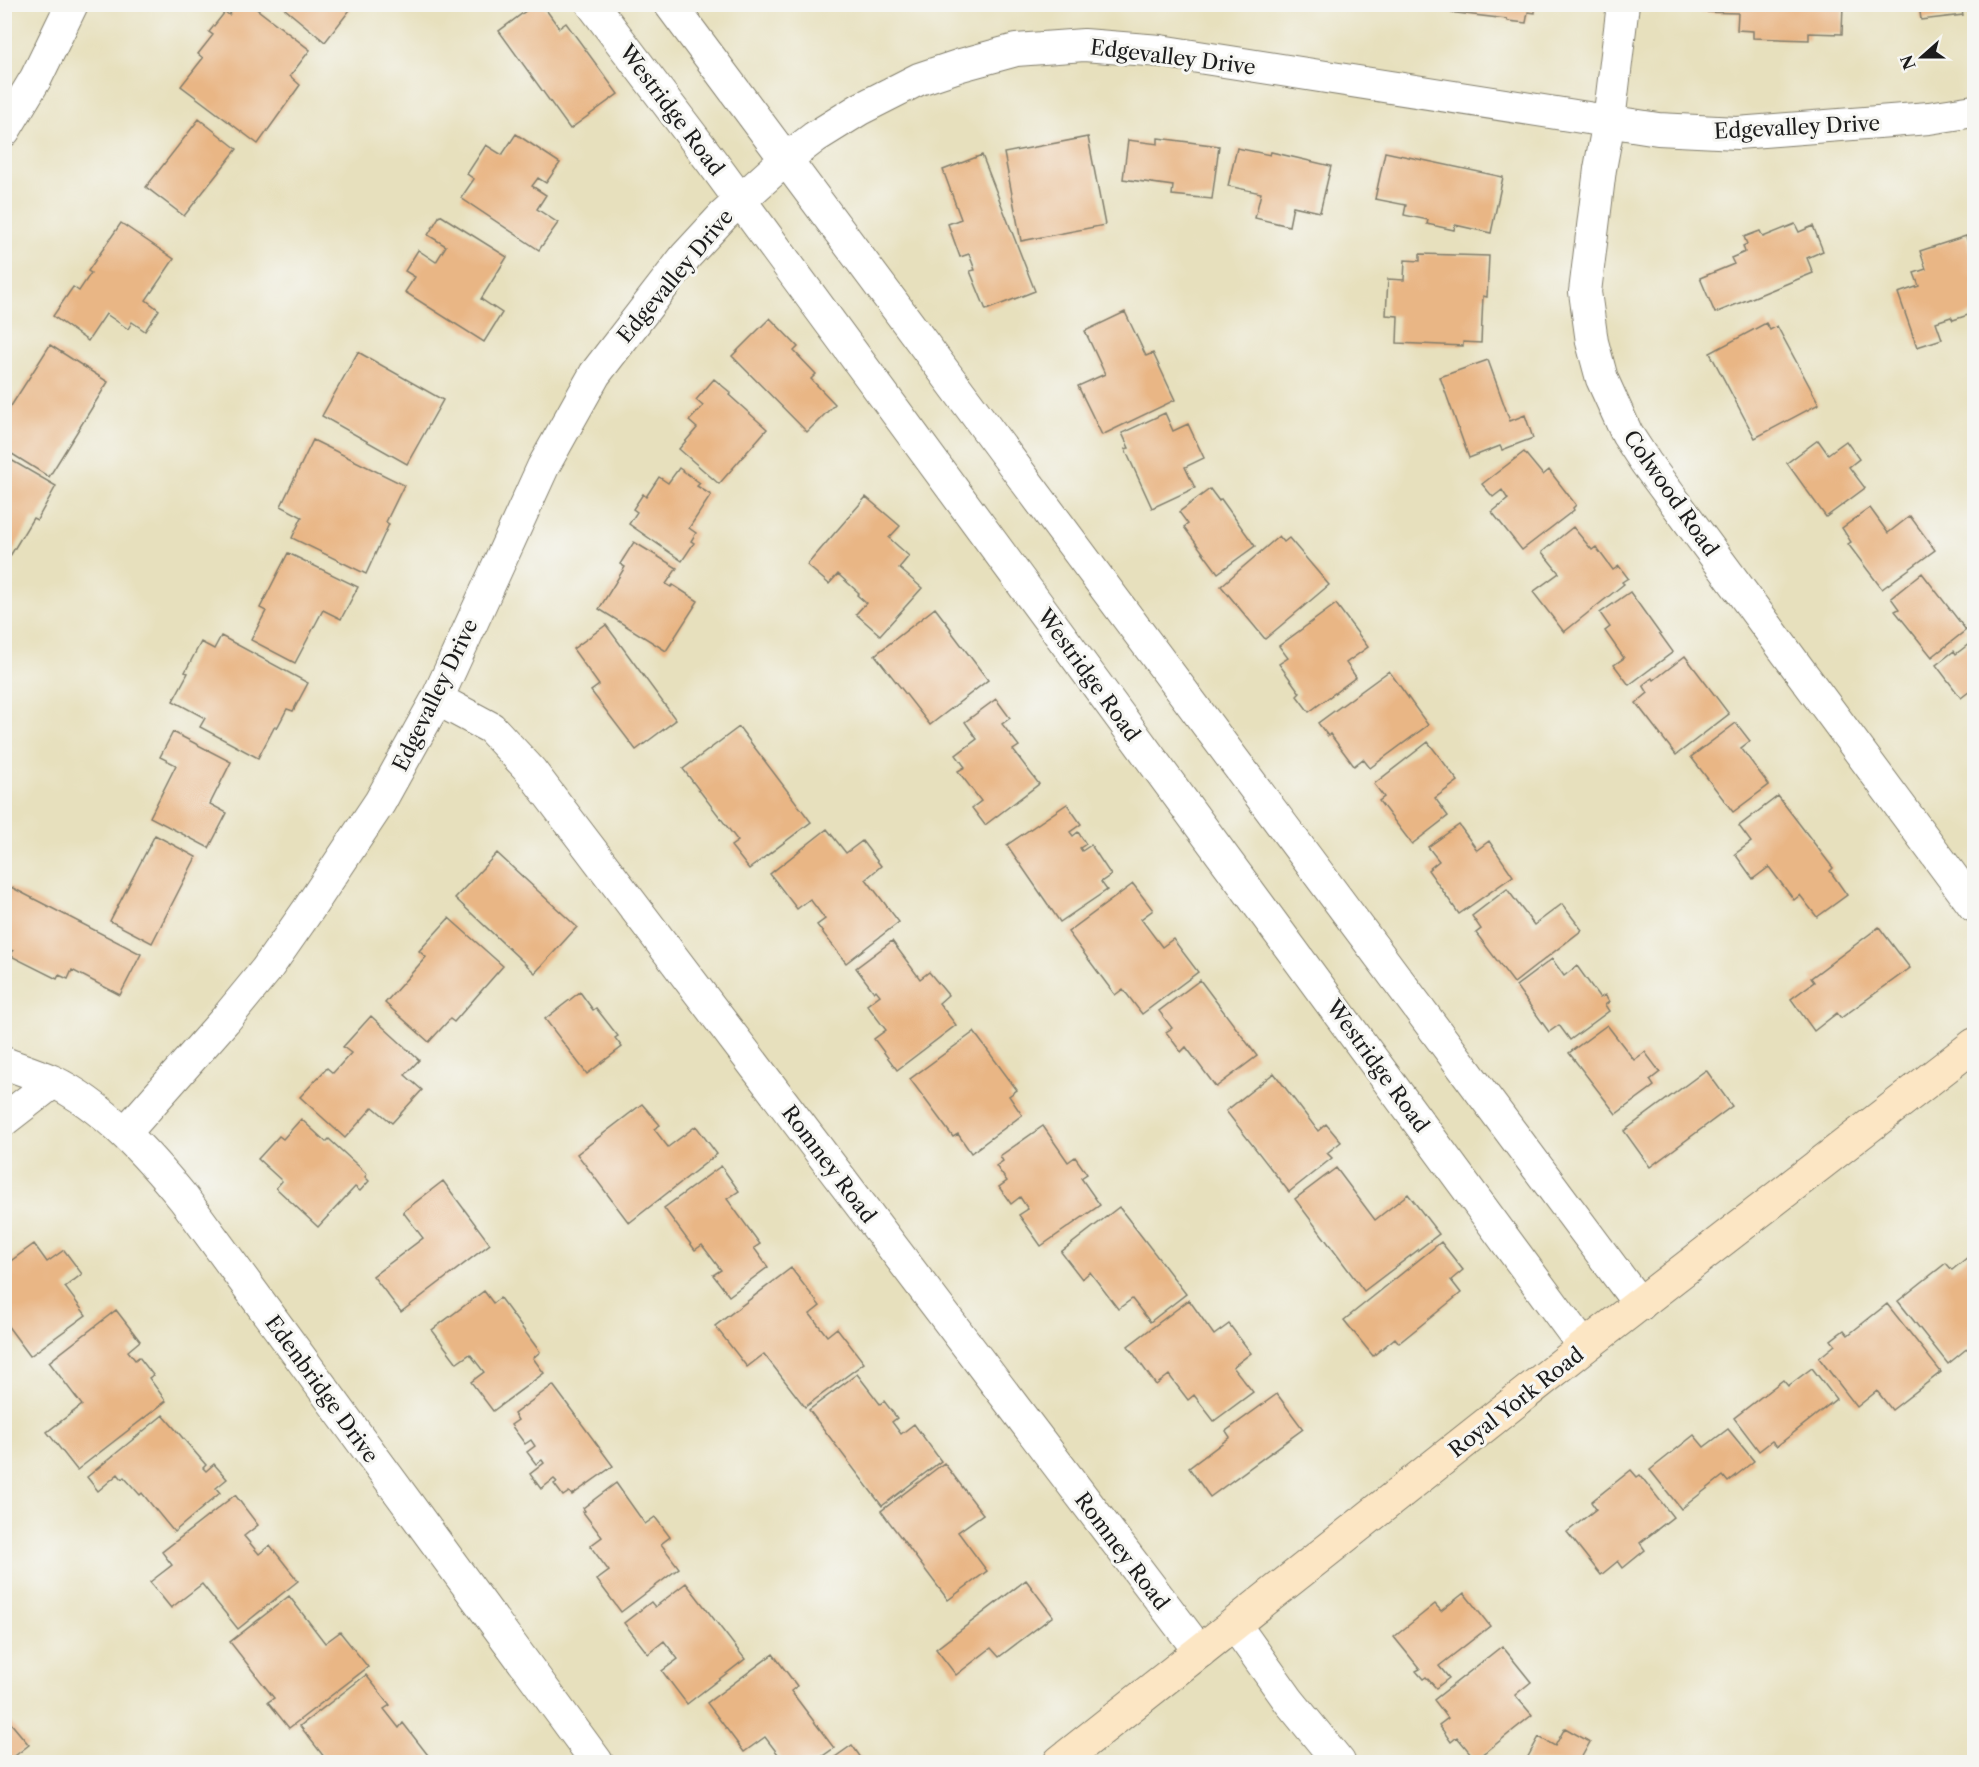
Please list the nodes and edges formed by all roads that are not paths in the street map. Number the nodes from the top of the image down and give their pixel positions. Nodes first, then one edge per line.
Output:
1 (72, 4) edge
2 (592, 4) edge
3 (670, 4) edge
4 (1623, 4) edge
5 (1974, 111) edge
6 (1609, 121) junction
7 (4, 131) edge
8 (785, 159) junction
9 (739, 200) junction
10 (437, 699) junction
11 (1974, 906) edge
12 (1974, 1045) edge
13 (4, 1063) edge
14 (53, 1082) junction
15 (4, 1120) edge
16 (125, 1133) junction
17 (1640, 1305) junction
18 (1584, 1347) junction
19 (1235, 1625) junction
20 (1200, 1652) junction
21 (597, 1762) edge
22 (1060, 1762) edge
23 (1339, 1762) edge

1 - 7 street
2 - 9 street, Westridge Road
3 - 8 street
4 - 6 street, Colwood Road
5 - 6 street, Edgevalley Drive
6 - 8 street, Edgevalley Drive
6 - 11 street, Colwood Road
8 - 9 street, Edgevalley Drive
8 - 17 street
9 - 10 street, Edgevalley Drive
9 - 18 street, Westridge Road
10 - 16 street, Edgevalley Drive
10 - 20 street, Romney Road
12 - 17 main road, Royal York Road
13 - 14 street, Edenbridge Drive
14 - 15 street
14 - 16 street, Edenbridge Drive
16 - 21 street, Edenbridge Drive
17 - 18 main road, Royal York Road
18 - 19 main road, Royal York Road
19 - 20 main road, Royal York Road
19 - 23 street
20 - 22 main road, Royal York Road

